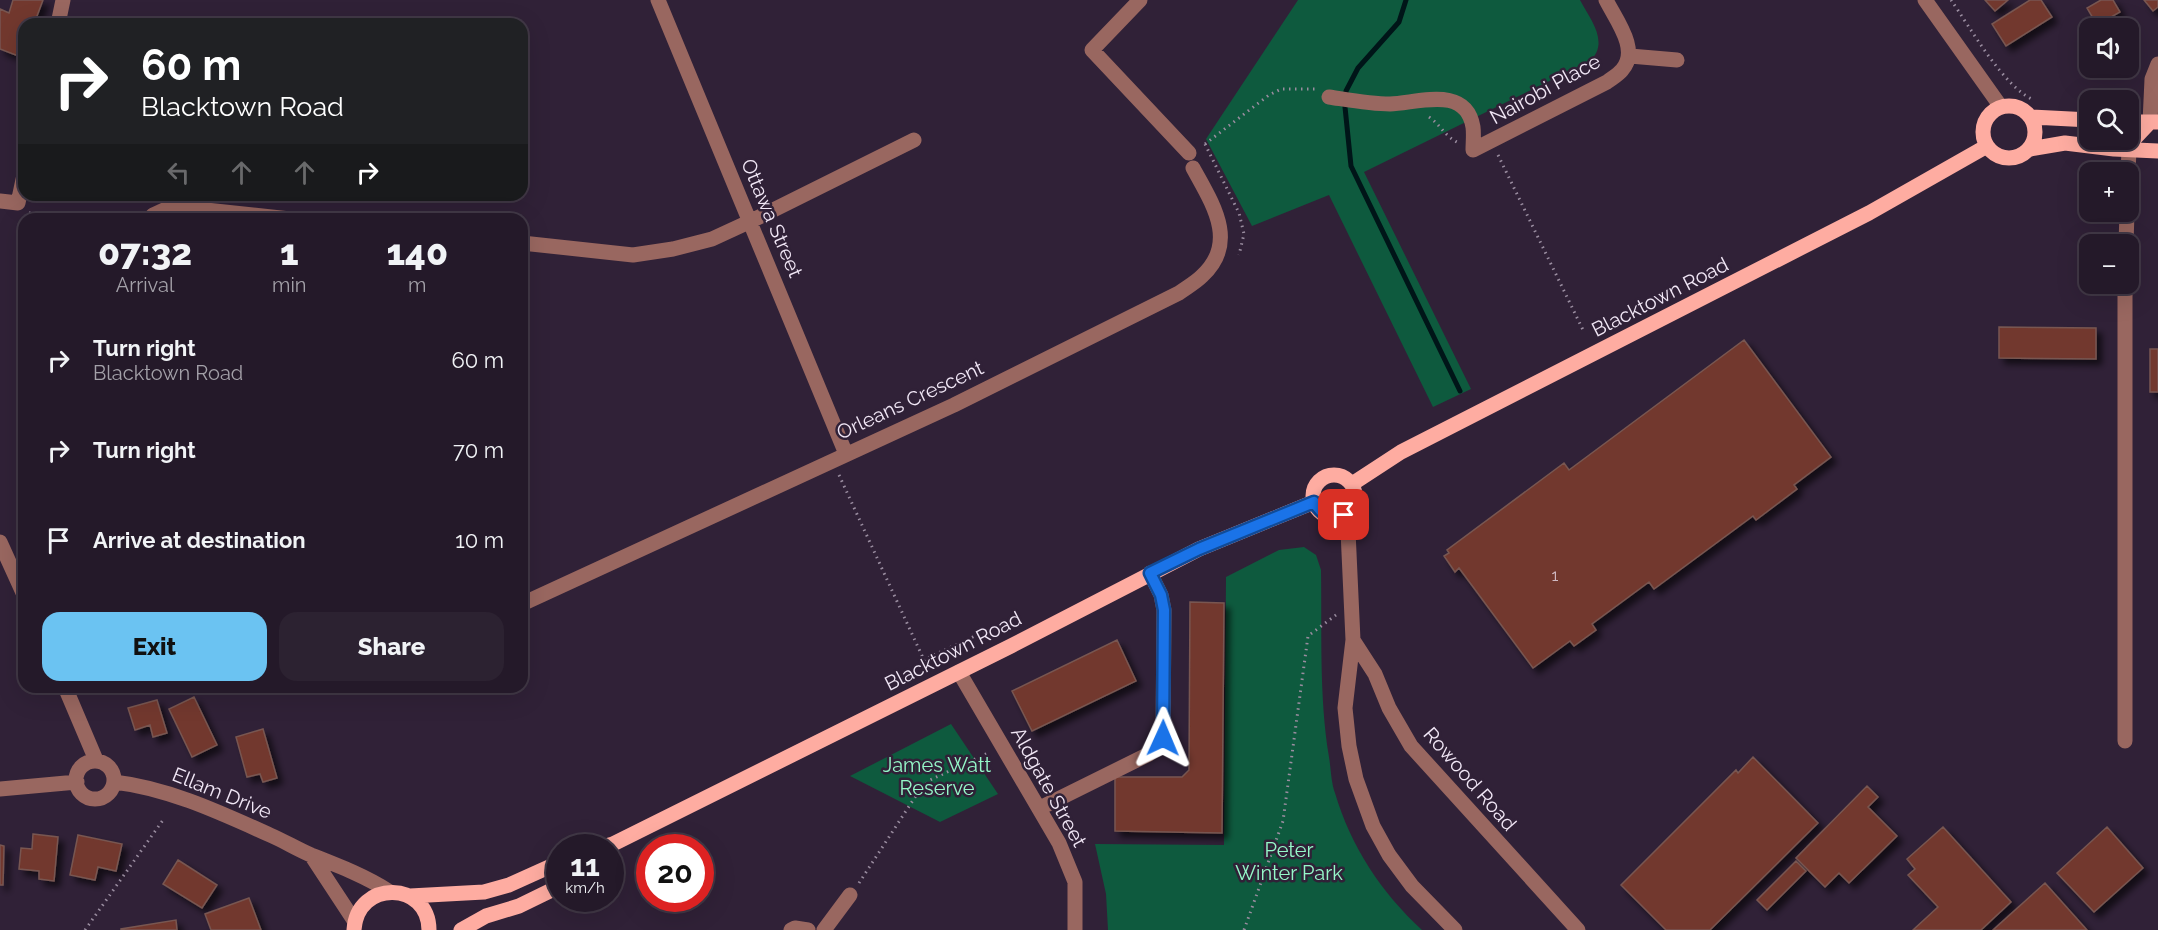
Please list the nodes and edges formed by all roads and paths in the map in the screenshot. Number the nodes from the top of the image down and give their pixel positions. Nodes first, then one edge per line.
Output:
1 (63, 0) edge
2 (658, 0) edge
3 (1140, 0) edge
4 (1606, 0) edge
5 (1925, 0) edge
6 (1951, 0) edge
7 (59, 18) edge
8 (1630, 56) junction
9 (1677, 60) dead end
10 (2158, 64) edge
11 (1329, 97) dead end
12 (2042, 103) dead end
13 (2001, 107) junction
14 (2031, 117) junction
15 (2079, 119) edge
16 (2139, 124) edge
17 (2155, 126) edge
18 (2139, 136) edge
19 (914, 140) dead end
20 (1492, 142) junction
21 (2079, 145) edge
22 (1987, 146) junction
23 (2030, 149) junction
24 (2129, 150) joint
25 (2158, 151) edge
26 (2128, 162) edge
27 (0, 201) edge
28 (18, 202) joint
29 (25, 213) edge
30 (157, 213) edge
31 (234, 213) edge
32 (751, 221) junction
33 (528, 244) edge
34 (2125, 294) edge
35 (1584, 332) dead end
36 (839, 457) junction
37 (1352, 484) junction
38 (1314, 502) junction
39 (1344, 515) junction
40 (0, 542) edge
41 (1150, 573) junction
42 (18, 582) edge
43 (528, 601) edge
44 (1351, 605) junction
45 (1001, 624) dead end
46 (1353, 640) junction
47 (923, 660) junction
48 (959, 672) junction
49 (935, 684) junction
50 (68, 693) edge
51 (2125, 741) dead end
52 (1003, 747) junction
53 (96, 760) junction
54 (77, 782) junction
55 (114, 782) junction
56 (0, 789) edge
57 (1040, 808) junction
58 (163, 820) dead end
59 (624, 838) edge
60 (311, 855) junction
61 (546, 868) edge
62 (390, 892) junction
63 (546, 893) edge
64 (850, 895) joint
65 (410, 897) junction
66 (355, 926) edge
67 (85, 930) edge
68 (429, 930) edge
69 (461, 930) edge
70 (791, 930) edge
71 (808, 930) edge
72 (824, 930) edge
73 (1075, 930) edge
74 (1244, 930) edge
75 (1455, 930) edge
76 (1578, 930) edge

1 - 7 street
2 - 32 street, Ottawa Street
3 - 36 street, Orleans Crescent
4 - 8 street, Nairobi Place
5 - 13 street
6 - 12 path
8 - 9 street, Nairobi Place
8 - 20 street, Nairobi Place
10 - 17 street
11 - 20 street, Nairobi Place
13 - 14 main road
13 - 22 main road
14 - 15 main road
14 - 23 main road
16 - 17 main road
17 - 18 main road
19 - 32 street
20 - 35 path
21 - 23 main road
22 - 23 main road
22 - 37 main road, Blacktown Road
24 - 25 main road
24 - 26 street
27 - 28 street
28 - 29 path
30 - 31 street
32 - 33 street
32 - 36 street, Ottawa Street
34 - 51 street
36 - 43 street, Orleans Crescent
36 - 47 path
37 - 38 main road
37 - 39 main road
38 - 39 main road
38 - 41 main road, Blacktown Road
39 - 44 street, Rowood Road
40 - 42 street
41 - 48 main road, Blacktown Road
41 - 57 street
44 - 46 street, Rowood Road
44 - 74 path
45 - 47 path
46 - 75 street, Rowood Road
46 - 76 street, Rowood Road
47 - 49 path
48 - 49 main road, Blacktown Road
48 - 52 street, Aldgate Street
49 - 59 main road, Blacktown Road
50 - 53 street
52 - 57 street, Aldgate Street
52 - 64 path
53 - 54 street
53 - 55 street
54 - 55 street
54 - 56 street
55 - 60 street, Ellam Drive
57 - 73 street, Aldgate Street
58 - 67 path
60 - 62 street, Ellam Drive
60 - 66 street
61 - 65 main road
62 - 65 main road
62 - 66 main road
63 - 69 main road
64 - 72 street
65 - 68 main road
70 - 71 street

